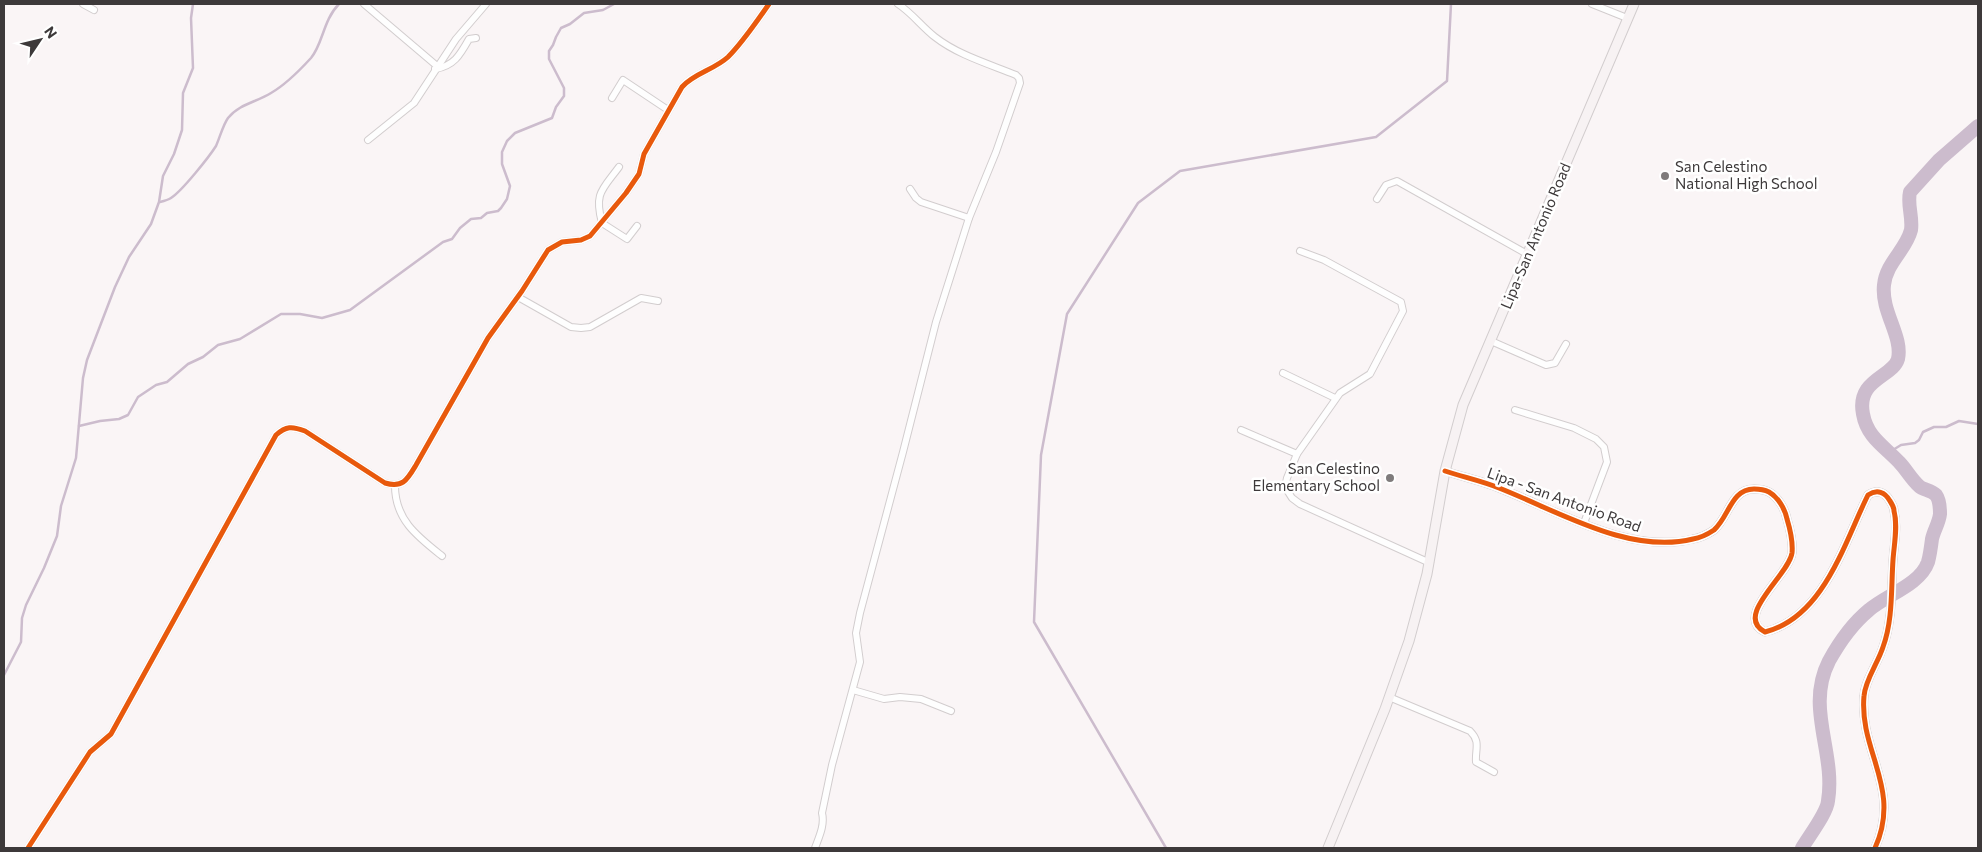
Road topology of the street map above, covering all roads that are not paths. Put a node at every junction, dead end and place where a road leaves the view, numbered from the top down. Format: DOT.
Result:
graph roads {
  1 [pos="83,4"];
  2 [pos="364,4"];
  3 [pos="486,4"];
  4 [pos="769,4"];
  5 [pos="898,4"];
  6 [pos="1592,4"];
  7 [pos="1634,4"];
  8 [pos="94,10"];
  9 [pos="1628,18"];
  10 [pos="476,38"];
  11 [pos="436,68"];
  12 [pos="612,98"];
  13 [pos="668,110"];
  14 [pos="368,140"];
  15 [pos="619,167"];
  16 [pos="910,189"];
  17 [pos="1377,199"];
  18 [pos="969,218"];
  19 [pos="602,223"];
  20 [pos="637,226"];
  21 [pos="1300,251"];
  22 [pos="1527,254"];
  23 [pos="518,297"];
  24 [pos="658,301"];
  25 [pos="1491,341"];
  26 [pos="1566,344"];
  27 [pos="1283,373"];
  28 [pos="1335,398"];
  29 [pos="1515,410"];
  30 [pos="1241,430"];
  31 [pos="1297,454"];
  32 [pos="1445,471"];
  33 [pos="395,486"];
  34 [pos="1584,523"];
  35 [pos="442,556"];
  36 [pos="1430,563"];
  37 [pos="853,690"];
  38 [pos="1390,697"];
  39 [pos="951,711"];
  40 [pos="1494,772"];
  41 [pos="1330,847"];
  42 [pos="28,848"];
  43 [pos="815,848"];
  44 [pos="1875,848"];
  1 -- 8 [label="street"];
  2 -- 11 [label="street"];
  3 -- 11 [label="street"];
  4 -- 13 [label="street"];
  5 -- 18 [label="street"];
  6 -- 9 [label="street"];
  7 -- 9 [label="main road, Lipa-San Antonio Road"];
  9 -- 22 [label="main road, Lipa-San Antonio Road"];
  10 -- 11 [label="street"];
  11 -- 14 [label="street"];
  12 -- 13 [label="street"];
  13 -- 19 [label="street"];
  15 -- 19 [label="street"];
  16 -- 18 [label="street"];
  17 -- 22 [label="street"];
  18 -- 37 [label="street"];
  19 -- 20 [label="street"];
  19 -- 23 [label="street"];
  21 -- 28 [label="street"];
  22 -- 25 [label="main road, Lipa-San Antonio Road"];
  23 -- 24 [label="street"];
  23 -- 33 [label="street"];
  25 -- 26 [label="street"];
  25 -- 32 [label="main road, Lipa-San Antonio Road"];
  27 -- 28 [label="street"];
  28 -- 31 [label="street"];
  29 -- 34 [label="street"];
  30 -- 31 [label="street"];
  31 -- 36 [label="street"];
  32 -- 34 [label="street, Lipa - San Antonio Road"];
  32 -- 36 [label="main road, Lipa-San Antonio Road"];
  33 -- 35 [label="street"];
  33 -- 42 [label="street"];
  34 -- 44 [label="street, Lipa - San Antonio Road"];
  36 -- 38 [label="main road, Lipa-San Antonio Road"];
  37 -- 39 [label="street"];
  37 -- 43 [label="street"];
  38 -- 40 [label="street"];
  38 -- 41 [label="main road, Lipa-San Antonio Road"];
}
